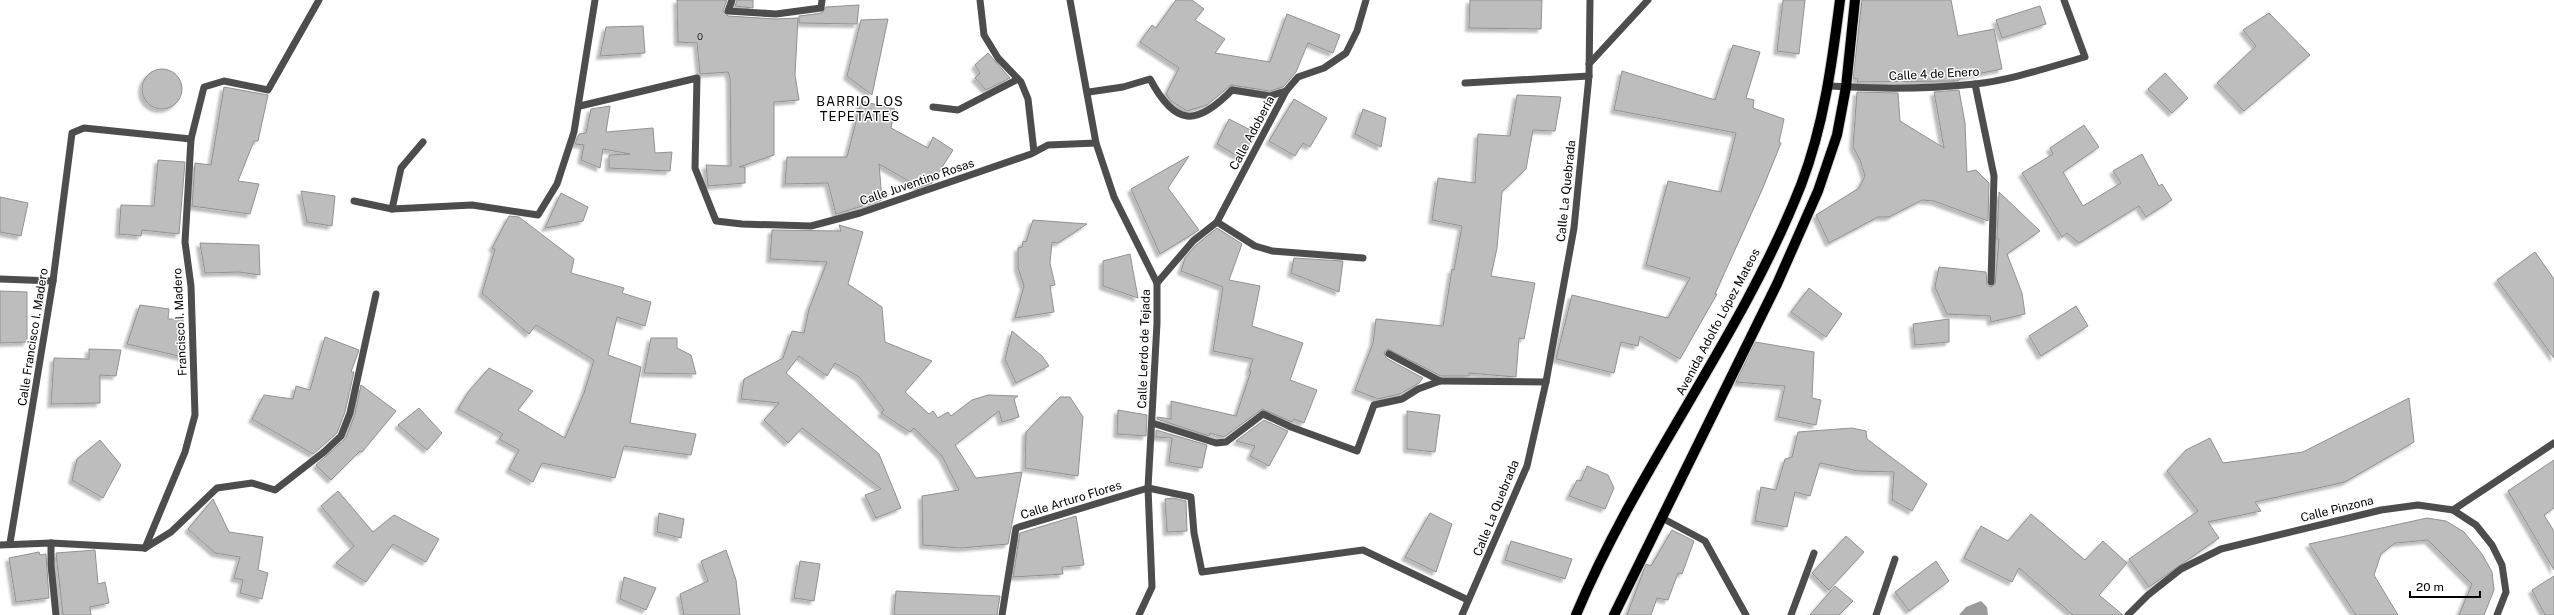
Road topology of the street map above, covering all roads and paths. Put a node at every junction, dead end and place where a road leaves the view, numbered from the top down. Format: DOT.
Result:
graph roads {
  1 [pos="318,0"];
  2 [pos="595,0"];
  3 [pos="732,0"];
  4 [pos="822,0"];
  5 [pos="980,0"];
  6 [pos="1070,0"];
  7 [pos="1366,0"];
  8 [pos="1590,0"];
  9 [pos="1648,0"];
  10 [pos="1840,0"];
  11 [pos="1855,0"];
  12 [pos="2064,0"];
  13 [pos="1589,64"];
  14 [pos="1588,76"];
  15 [pos="1018,79"];
  16 [pos="1465,83"];
  17 [pos="1975,84"];
  18 [pos="1829,86"];
  19 [pos="1846,87"];
  20 [pos="1286,91"];
  21 [pos="1089,92"];
  22 [pos="580,106"];
  23 [pos="933,107"];
  24 [pos="191,139"];
  25 [pos="422,142"];
  26 [pos="1096,143"];
  27 [pos="1034,152"];
  28 [pos="354,201"];
  29 [pos="392,209"];
  30 [pos="1217,222"];
  31 [pos="1363,258"];
  32 [pos="0,279"];
  33 [pos="53,281"];
  34 [pos="1991,282"];
  35 [pos="1157,283"];
  36 [pos="376,294"];
  37 [pos="1389,354"];
  38 [pos="1440,381"];
  39 [pos="1546,382"];
  40 [pos="1152,423"];
  41 [pos="2554,443"];
  42 [pos="1148,488"];
  43 [pos="2453,510"];
  44 [pos="1662,518"];
  45 [pos="10,543"];
  46 [pos="51,543"];
  47 [pos="0,545"];
  48 [pos="145,548"];
  49 [pos="1814,553"];
  50 [pos="1895,559"];
  51 [pos="1468,600"];
  52 [pos="56,615"];
  53 [pos="1002,615"];
  54 [pos="1140,615"];
  55 [pos="1462,615"];
  56 [pos="1576,615"];
  57 [pos="1614,615"];
  58 [pos="1746,615"];
  59 [pos="1791,615"];
  60 [pos="1876,615"];
  61 [pos="2128,615"];
  62 [pos="2496,615"];
  1 -- 24 [label="street, Francisco I. Madero"];
  2 -- 22 [label="street"];
  3 -- 4 [label="street"];
  5 -- 15 [label="street"];
  6 -- 26 [label="street, Calle Lerdo de Tejada"];
  7 -- 20 [label="street, Calle Adobería"];
  8 -- 13 [label="street, Calle La Quebrada"];
  9 -- 13 [label="street"];
  10 -- 18 [label="main road, Avenida Adolfo López Mateos"];
  11 -- 19 [label="main road"];
  12 -- 17 [label="street, Calle 4 de Enero"];
  13 -- 14 [label="street, Calle La Quebrada"];
  14 -- 16 [label="street"];
  14 -- 39 [label="street, Calle La Quebrada"];
  15 -- 23 [label="street"];
  15 -- 27 [label="street"];
  17 -- 19 [label="street, Calle 4 de Enero"];
  17 -- 34 [label="street"];
  18 -- 19 [label="street, Calle 4 de Enero"];
  18 -- 56 [label="main road, Avenida Adolfo López Mateos"];
  19 -- 44 [label="main road"];
  20 -- 21 [label="street"];
  20 -- 30 [label="street, Calle Adobería"];
  22 -- 27 [label="street, Calle Juventino Rosas"];
  22 -- 29 [label="street"];
  24 -- 33 [label="street, Calle Francisco I. Madero"];
  24 -- 48 [label="street, Francisco I. Madero"];
  25 -- 29 [label="street"];
  26 -- 27 [label="street, Calle Juventino Rosas"];
  26 -- 35 [label="street, Calle Lerdo de Tejada"];
  28 -- 29 [label="street"];
  30 -- 31 [label="street"];
  30 -- 35 [label="street, Calle Adobería"];
  32 -- 33 [label="street"];
  33 -- 45 [label="street, Calle Francisco I. Madero"];
  35 -- 40 [label="street, Calle Lerdo de Tejada"];
  36 -- 48 [label="street"];
  37 -- 38 [label="street"];
  38 -- 39 [label="street"];
  38 -- 40 [label="street"];
  39 -- 51 [label="street, Calle La Quebrada"];
  40 -- 42 [label="street, Calle Lerdo de Tejada"];
  41 -- 43 [label="street"];
  42 -- 51 [label="street"];
  42 -- 53 [label="street, Calle Arturo Flores"];
  42 -- 54 [label="street, Calle Lerdo de Tejada"];
  43 -- 61 [label="street, Calle Pinzona"];
  43 -- 62 [label="street"];
  44 -- 57 [label="main road"];
  44 -- 58 [label="street"];
  45 -- 46 [label="street"];
  45 -- 47 [label="street"];
  46 -- 48 [label="street"];
  46 -- 52 [label="street"];
  49 -- 59 [label="street"];
  50 -- 60 [label="street"];
  51 -- 55 [label="street, Calle La Quebrada"];
}
